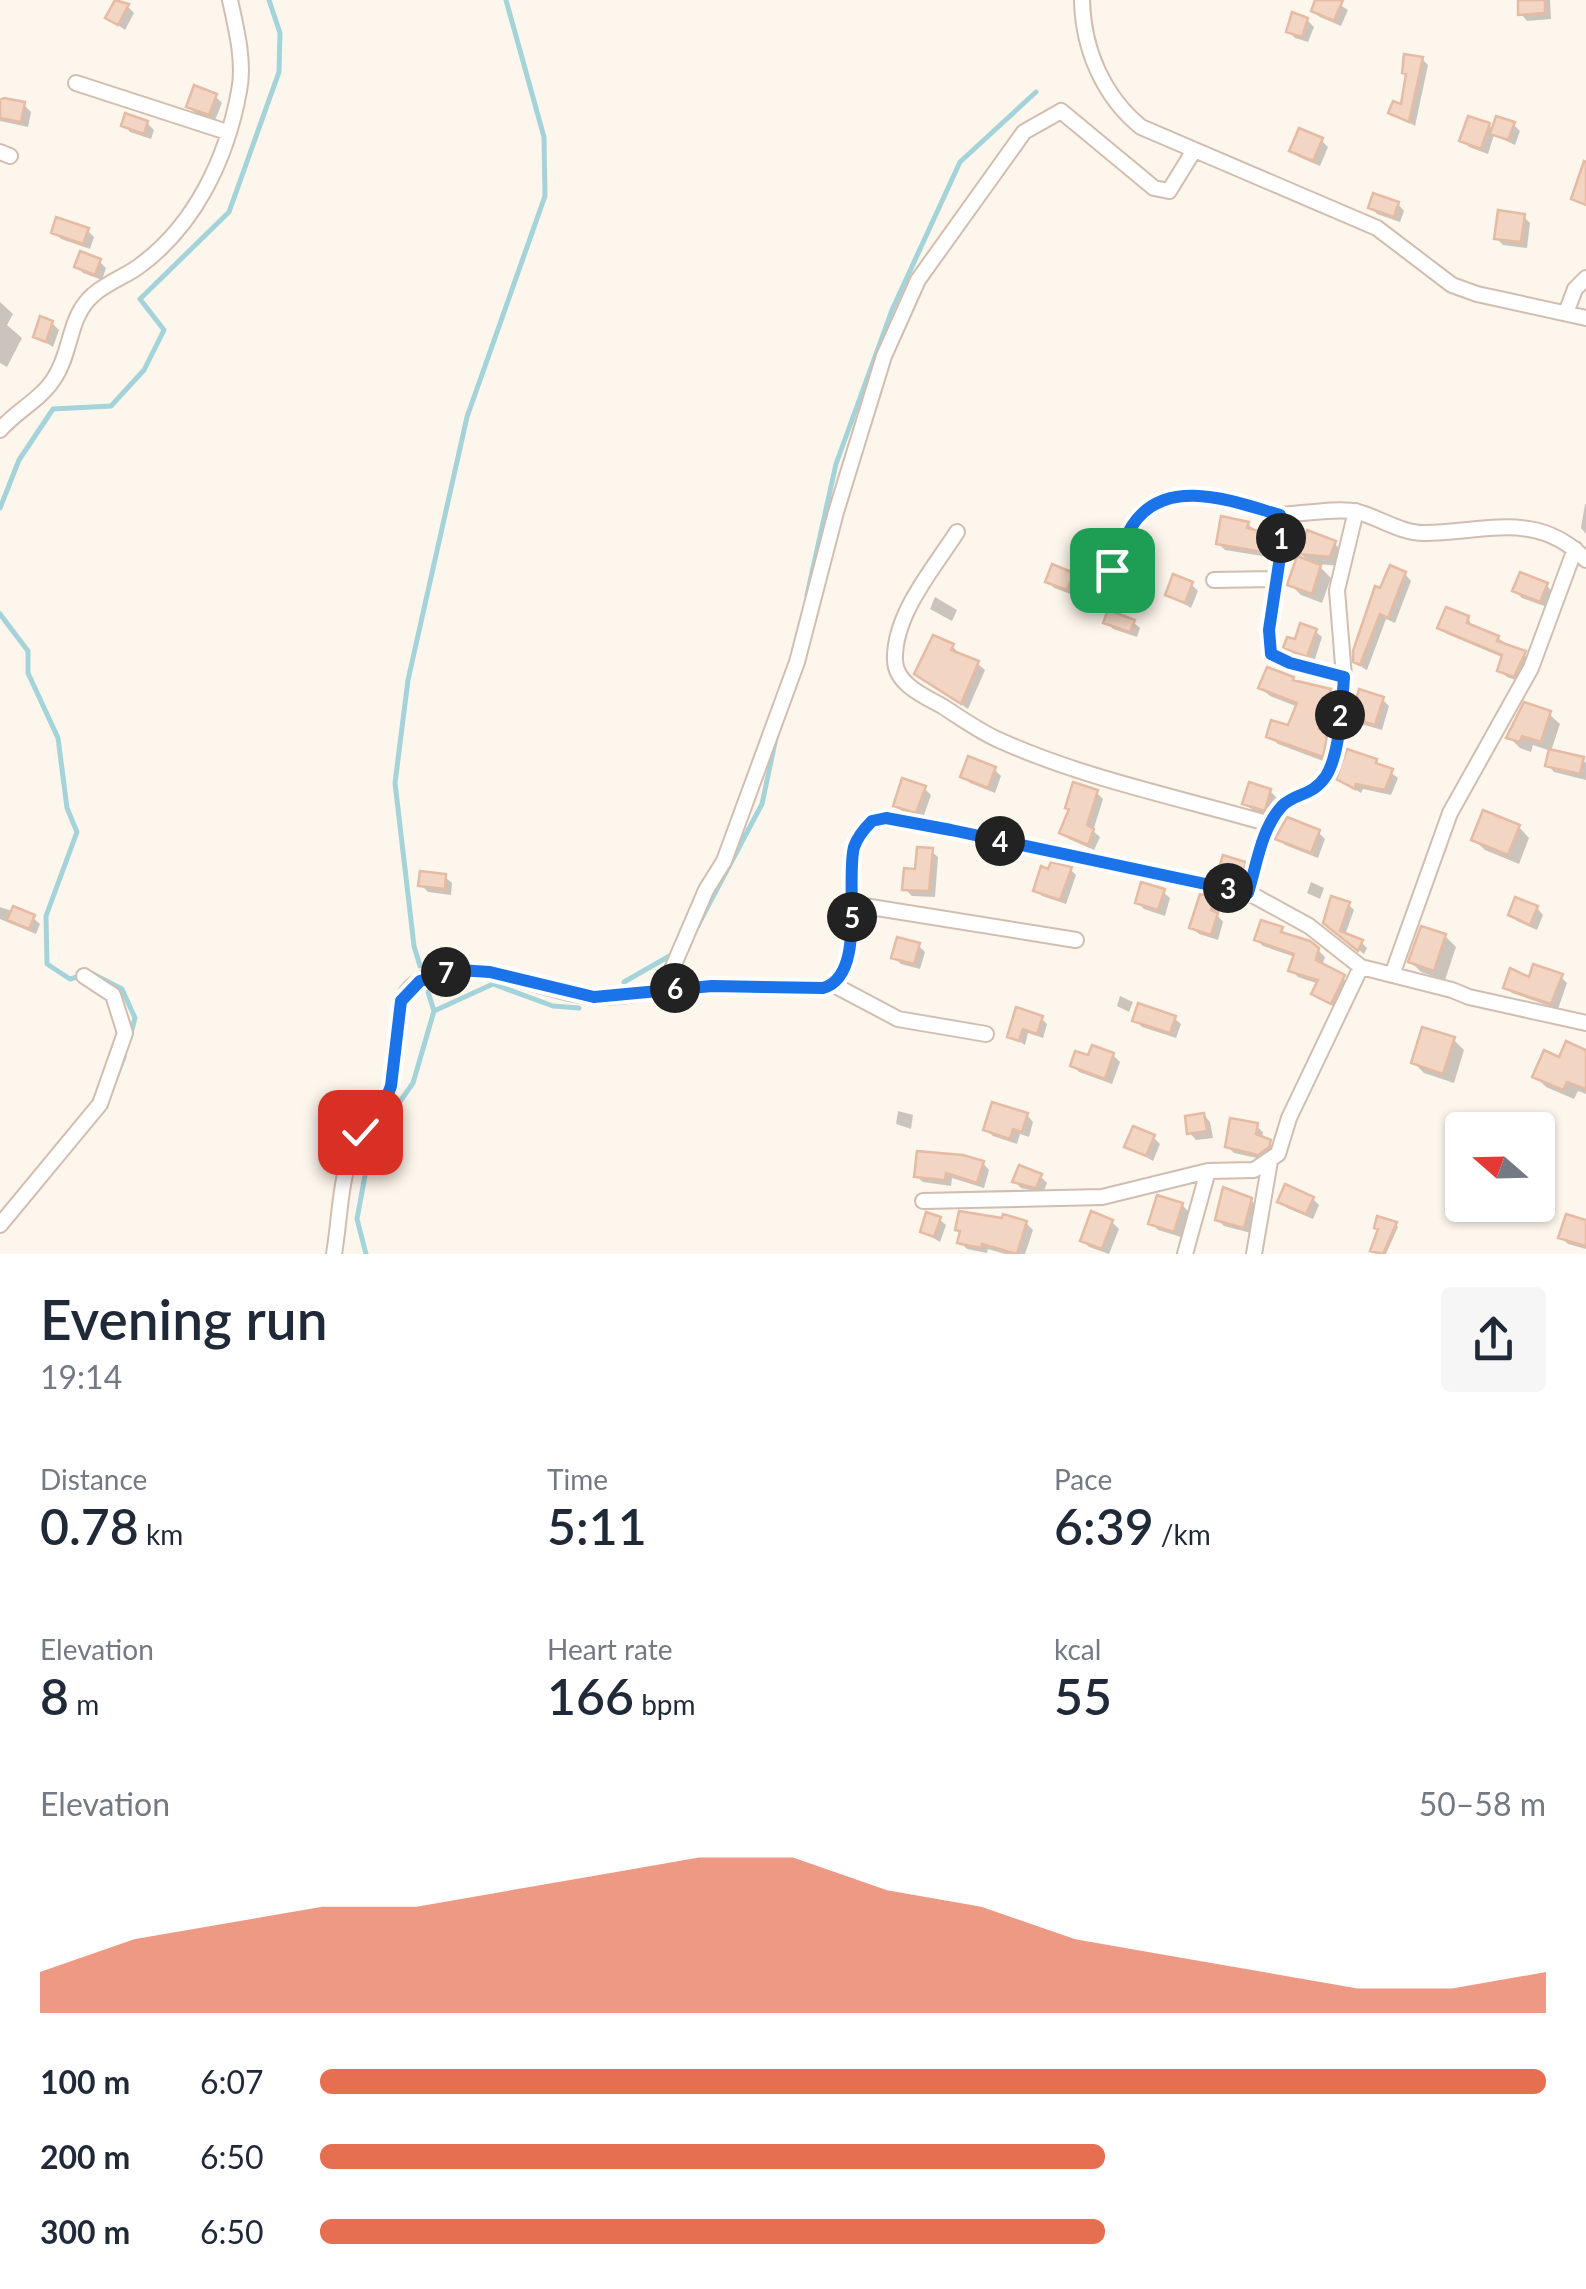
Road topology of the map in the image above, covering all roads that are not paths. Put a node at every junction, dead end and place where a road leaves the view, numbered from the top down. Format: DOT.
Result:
graph roads {
  1 [pos="230,0"];
  2 [pos="1082,0"];
  3 [pos="76,83"];
  4 [pos="227,132"];
  5 [pos="1193,152"];
  6 [pos="1586,278"];
  7 [pos="1566,313"];
  8 [pos="1586,318"];
  9 [pos="0,401"];
  10 [pos="12,416"];
  11 [pos="0,430"];
  12 [pos="1356,511"];
  13 [pos="1280,515"];
  14 [pos="957,532"];
  15 [pos="1581,555"];
  16 [pos="1112,570"];
  17 [pos="1275,578"];
  18 [pos="1214,580"];
  19 [pos="1344,677"];
  20 [pos="1270,824"];
  21 [pos="1248,893"];
  22 [pos="852,904"];
  23 [pos="1076,940"];
  24 [pos="1361,967"];
  25 [pos="84,976"];
  26 [pos="1392,976"];
  27 [pos="834,985"];
  28 [pos="663,990"];
  29 [pos="1586,1023"];
  30 [pos="986,1034"];
  31 [pos="1270,1161"];
  32 [pos="1208,1171"];
  33 [pos="923,1201"];
  34 [pos="0,1226"];
  35 [pos="334,1254"];
  36 [pos="1184,1254"];
  37 [pos="1254,1254"];
  1 -- 4 [label="street"];
  2 -- 5 [label="street"];
  3 -- 4 [label="street"];
  4 -- 10 [label="street"];
  5 -- 7 [label="street"];
  5 -- 28 [label="street"];
  6 -- 7 [label="street"];
  7 -- 8 [label="street"];
  9 -- 10 [label="street"];
  10 -- 11 [label="street"];
  12 -- 13 [label="street"];
  12 -- 15 [label="street"];
  12 -- 19 [label="street"];
  13 -- 16 [label="street"];
  13 -- 17 [label="street"];
  14 -- 20 [label="street"];
  15 -- 26 [label="street"];
  17 -- 18 [label="street"];
  17 -- 19 [label="street"];
  19 -- 20 [label="street"];
  20 -- 21 [label="street"];
  21 -- 22 [label="street"];
  21 -- 24 [label="street"];
  22 -- 23 [label="street"];
  22 -- 27 [label="street"];
  24 -- 26 [label="street"];
  24 -- 31 [label="street"];
  25 -- 34 [label="street"];
  26 -- 29 [label="street"];
  27 -- 28 [label="street"];
  27 -- 30 [label="street"];
  28 -- 35 [label="street"];
  31 -- 32 [label="street"];
  31 -- 37 [label="street"];
  32 -- 33 [label="street"];
  32 -- 36 [label="street"];
}
